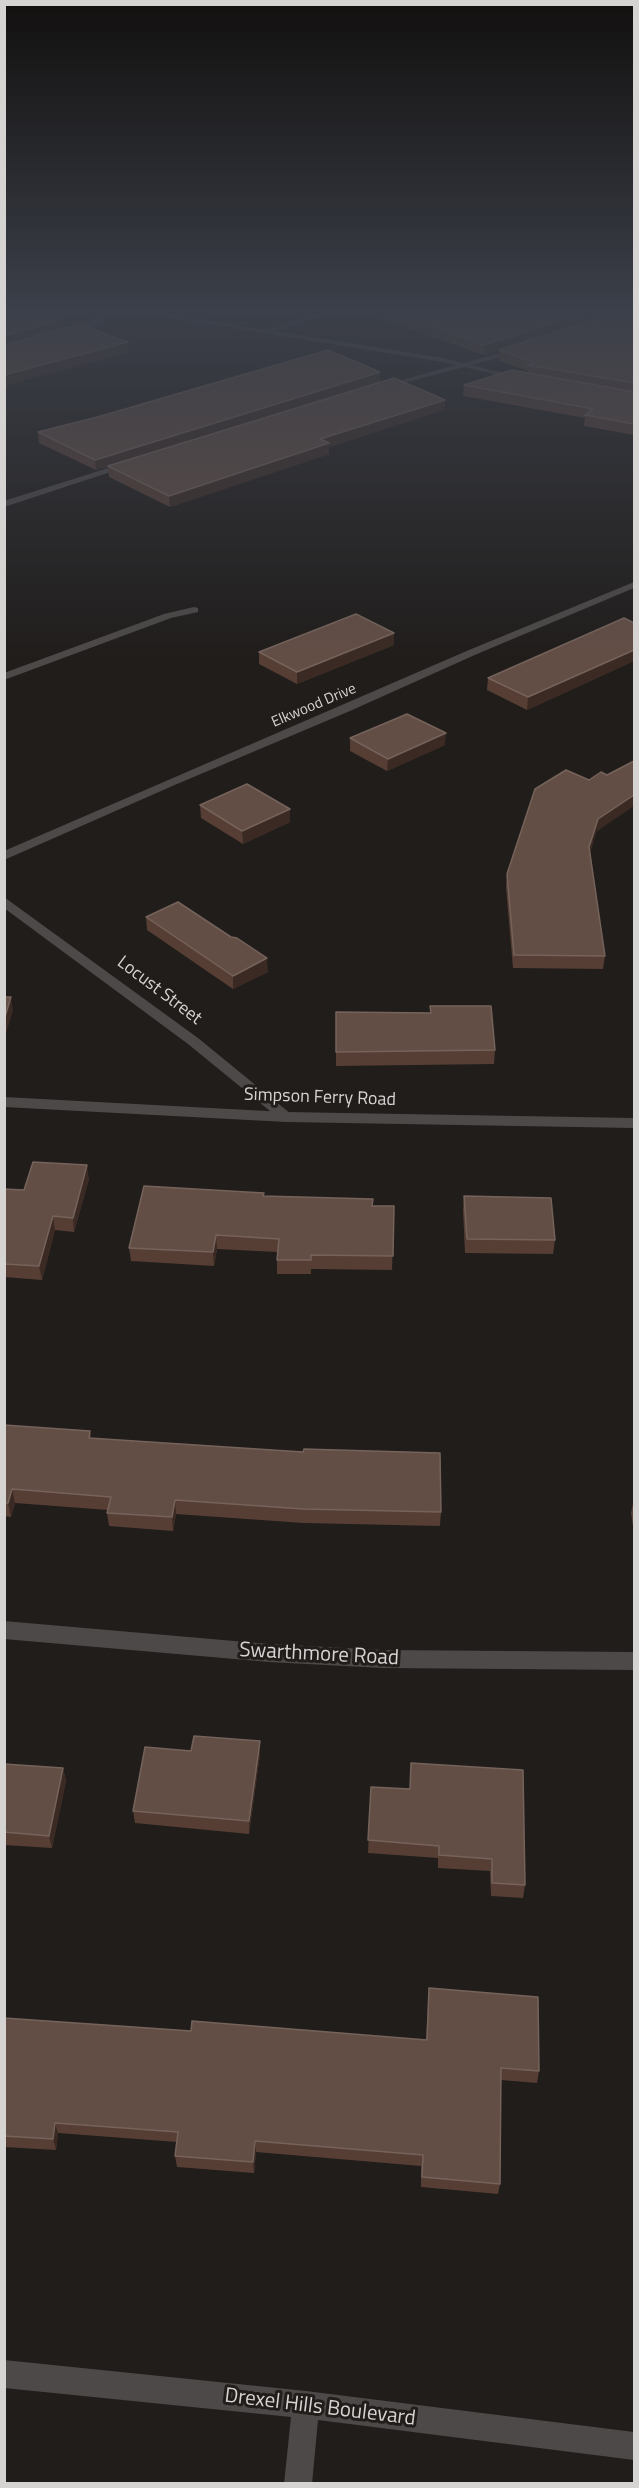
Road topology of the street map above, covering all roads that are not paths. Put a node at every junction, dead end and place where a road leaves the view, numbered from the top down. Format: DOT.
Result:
graph roads {
  1 [pos="144,460"];
  2 [pos="4,504"];
  3 [pos="634,585"];
  4 [pos="194,610"];
  5 [pos="4,677"];
  6 [pos="4,856"];
  7 [pos="4,901"];
  8 [pos="4,1102"];
  9 [pos="286,1117"];
  10 [pos="634,1123"];
  11 [pos="4,1630"];
  12 [pos="634,1661"];
  13 [pos="4,2374"];
  14 [pos="306,2405"];
  15 [pos="634,2446"];
  16 [pos="298,2484"];
  1 -- 2 [label="street"];
  3 -- 6 [label="street, Elkwood Drive"];
  4 -- 5 [label="street"];
  7 -- 9 [label="street, Locust Street"];
  8 -- 9 [label="street, Simpson Ferry Road"];
  9 -- 10 [label="street, Simpson Ferry Road"];
  11 -- 12 [label="street, Swarthmore Road"];
  13 -- 14 [label="street, Drexel Hills Boulevard"];
  14 -- 15 [label="street, Drexel Hills Boulevard"];
  14 -- 16 [label="street"];
}
